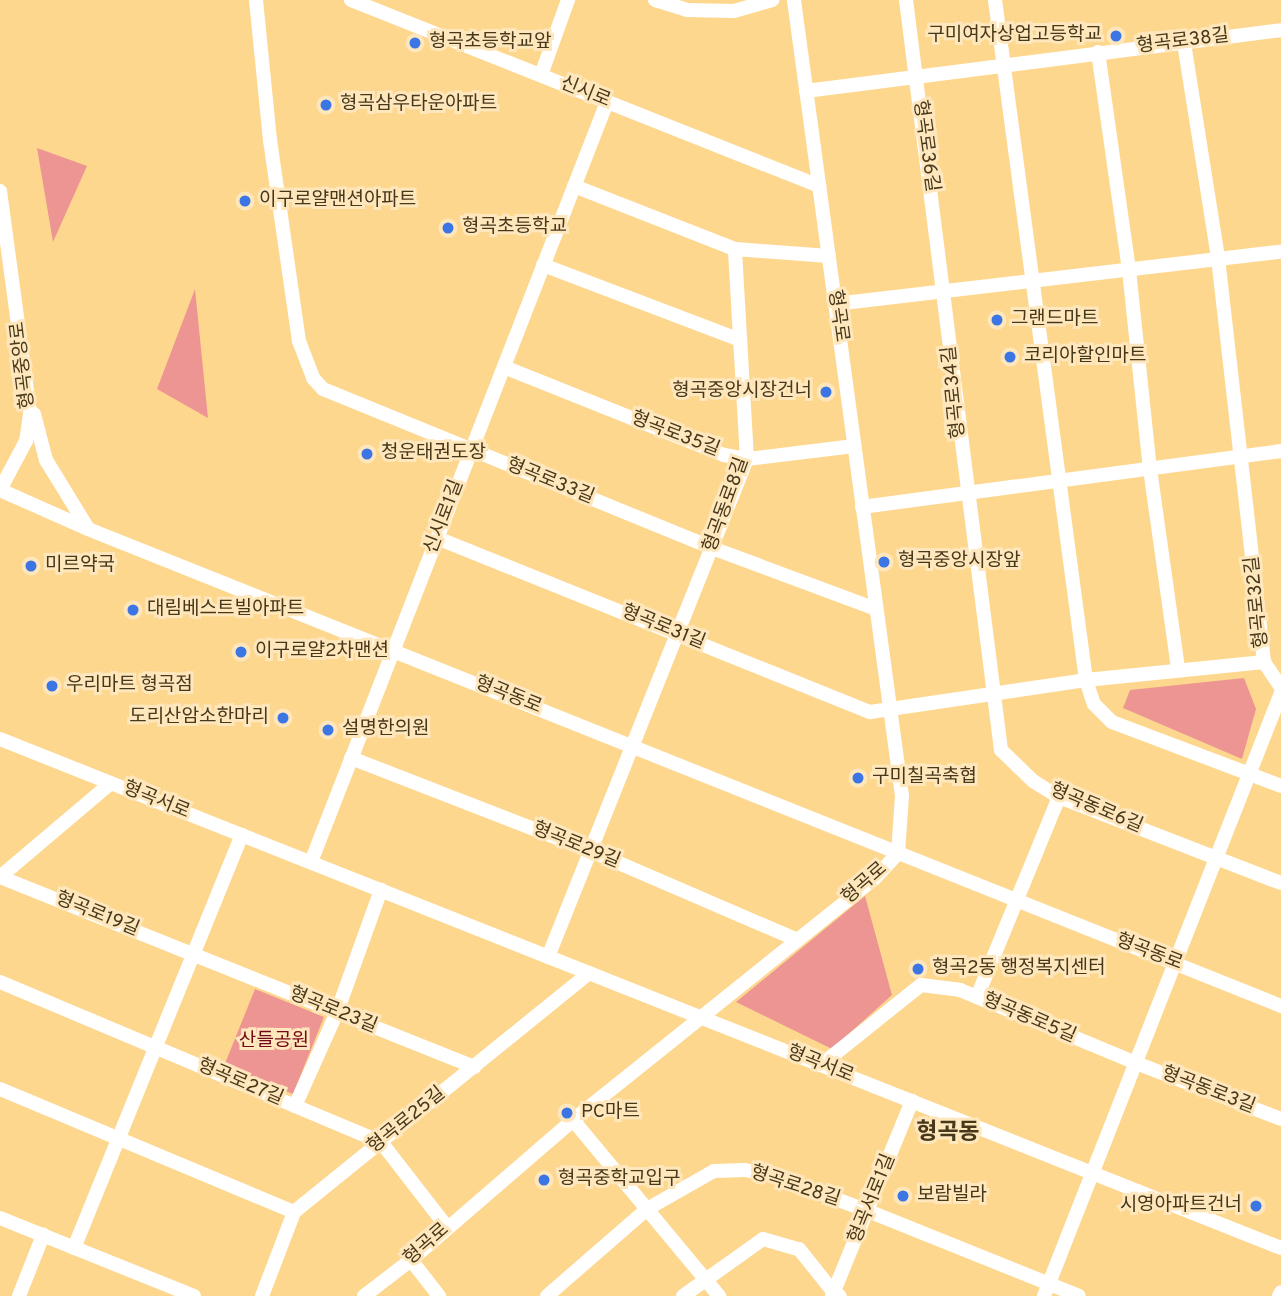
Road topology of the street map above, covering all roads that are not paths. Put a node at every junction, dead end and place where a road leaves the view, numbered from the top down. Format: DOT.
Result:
graph roads {
  1 [pos="256,0"];
  2 [pos="568,0"];
  3 [pos="655,0"];
  4 [pos="772,0"];
  5 [pos="794,0"];
  6 [pos="906,0"];
  7 [pos="995,0"];
  8 [pos="356,1"];
  9 [pos="687,5"];
  10 [pos="1281,30"];
  11 [pos="1184,43"];
  12 [pos="1098,52"];
  13 [pos="1003,66"];
  14 [pos="541,75"];
  15 [pos="916,78"];
  16 [pos="806,91"];
  17 [pos="607,102"];
  18 [pos="574,186"];
  19 [pos="819,186"];
  20 [pos="0,191"];
  21 [pos="734,249"];
  22 [pos="1281,252"];
  23 [pos="829,256"];
  24 [pos="1218,258"];
  25 [pos="543,265"];
  26 [pos="1129,270"];
  27 [pos="1031,283"];
  28 [pos="944,291"];
  29 [pos="835,304"];
  30 [pos="740,340"];
  31 [pos="504,367"];
  32 [pos="30,400"];
  33 [pos="854,446"];
  34 [pos="471,450"];
  35 [pos="1281,451"];
  36 [pos="1243,456"];
  37 [pos="747,459"];
  38 [pos="1150,469"];
  39 [pos="1060,481"];
  40 [pos="0,490"];
  41 [pos="967,493"];
  42 [pos="862,507"];
  43 [pos="88,529"];
  44 [pos="437,538"];
  45 [pos="712,548"];
  46 [pos="876,609"];
  47 [pos="677,634"];
  48 [pos="393,651"];
  49 [pos="1264,662"];
  50 [pos="1178,669"];
  51 [pos="1086,680"];
  52 [pos="1281,687"];
  53 [pos="993,692"];
  54 [pos="1281,693"];
  55 [pos="890,711"];
  56 [pos="0,739"];
  57 [pos="632,746"];
  58 [pos="351,758"];
  59 [pos="1249,774"];
  60 [pos="111,783"];
  61 [pos="1281,786"];
  62 [pos="1059,797"];
  63 [pos="242,835"];
  64 [pos="591,851"];
  65 [pos="898,853"];
  66 [pos="1216,858"];
  67 [pos="311,862"];
  68 [pos="0,877"];
  69 [pos="1281,883"];
  70 [pos="381,890"];
  71 [pos="1016,901"];
  72 [pos="798,940"];
  73 [pos="193,954"];
  74 [pos="548,957"];
  75 [pos="1175,963"];
  76 [pos="589,973"];
  77 [pos="0,982"];
  78 [pos="977,997"];
  79 [pos="1281,1006"];
  80 [pos="337,1012"];
  81 [pos="703,1018"];
  82 [pos="153,1046"];
  83 [pos="1136,1063"];
  84 [pos="821,1065"];
  85 [pos="474,1067"];
  86 [pos="0,1089"];
  87 [pos="912,1101"];
  88 [pos="295,1106"];
  89 [pos="1281,1119"];
  90 [pos="573,1120"];
  91 [pos="116,1138"];
  92 [pos="381,1142"];
  93 [pos="1093,1173"];
  94 [pos="647,1209"];
  95 [pos="868,1211"];
  96 [pos="294,1212"];
  97 [pos="0,1218"];
  98 [pos="447,1227"];
  99 [pos="43,1235"];
  100 [pos="74,1248"];
  101 [pos="1281,1248"];
  102 [pos="411,1260"];
  103 [pos="704,1279"];
  104 [pos="1047,1290"];
  105 [pos="836,1295"];
  106 [pos="19,1296"];
  107 [pos="194,1296"];
  108 [pos="262,1296"];
  109 [pos="364,1296"];
  110 [pos="439,1296"];
  111 [pos="547,1296"];
  112 [pos="683,1296"];
  113 [pos="719,1296"];
  114 [pos="1079,1296"];
  1 -- 34 [label="street, 형곡로33길"];
  2 -- 14 [label="street"];
  3 -- 9 [label="street"];
  4 -- 9 [label="street"];
  5 -- 16 [label="street, 형곡로"];
  6 -- 15 [label="street, 형곡로36길"];
  7 -- 13 [label="street"];
  8 -- 14 [label="street, 신시로"];
  10 -- 11 [label="street, 형곡로38길"];
  11 -- 12 [label="street, 형곡로38길"];
  11 -- 24 [label="street"];
  12 -- 13 [label="street, 형곡로38길"];
  12 -- 26 [label="street"];
  13 -- 15 [label="street, 형곡로38길"];
  13 -- 27 [label="street"];
  14 -- 17 [label="street, 신시로"];
  15 -- 16 [label="street, 형곡로38길"];
  15 -- 28 [label="street, 형곡로36길"];
  16 -- 19 [label="street, 형곡로"];
  17 -- 18 [label="street, 신시로1길"];
  17 -- 19 [label="street, 신시로"];
  18 -- 21 [label="street"];
  18 -- 25 [label="street, 신시로1길"];
  19 -- 23 [label="street, 형곡로"];
  20 -- 32 [label="street, 형곡중앙로"];
  21 -- 23 [label="street"];
  21 -- 30 [label="street, 형곡동로8길"];
  22 -- 24 [label="street"];
  23 -- 29 [label="street, 형곡로"];
  24 -- 26 [label="street"];
  24 -- 36 [label="street"];
  25 -- 30 [label="street"];
  25 -- 31 [label="street, 신시로1길"];
  26 -- 27 [label="street"];
  26 -- 38 [label="street"];
  27 -- 28 [label="street"];
  27 -- 39 [label="street"];
  28 -- 29 [label="street"];
  28 -- 41 [label="street, 형곡로34길"];
  29 -- 33 [label="street, 형곡로"];
  30 -- 37 [label="street, 형곡동로8길"];
  31 -- 34 [label="street, 신시로1길"];
  31 -- 37 [label="street, 형곡로35길"];
  32 -- 40 [label="street, 형곡중앙로"];
  32 -- 43 [label="street"];
  33 -- 37 [label="street, 형곡로35길"];
  33 -- 42 [label="street, 형곡로"];
  34 -- 44 [label="street, 신시로1길"];
  34 -- 45 [label="street, 형곡로33길"];
  35 -- 36 [label="street"];
  36 -- 38 [label="street"];
  36 -- 49 [label="street, 형곡로32길"];
  37 -- 45 [label="street, 형곡동로8길"];
  38 -- 39 [label="street"];
  38 -- 50 [label="street"];
  39 -- 41 [label="street"];
  39 -- 51 [label="street"];
  40 -- 43 [label="street, 형곡동로"];
  41 -- 42 [label="street"];
  41 -- 53 [label="street"];
  42 -- 46 [label="street, 형곡로"];
  43 -- 48 [label="street, 형곡동로"];
  44 -- 47 [label="street, 형곡로31길"];
  44 -- 48 [label="street, 신시로1길"];
  45 -- 46 [label="street, 형곡로33길"];
  45 -- 47 [label="street, 형곡동로8길"];
  46 -- 55 [label="street, 형곡로"];
  47 -- 55 [label="street, 형곡로31길"];
  47 -- 57 [label="street, 형곡동로8길"];
  48 -- 57 [label="street, 형곡동로"];
  48 -- 58 [label="street"];
  49 -- 50 [label="street, 형곡로32길"];
  49 -- 52 [label="street"];
  50 -- 51 [label="street, 형곡로32길"];
  51 -- 53 [label="street, 형곡로32길"];
  51 -- 59 [label="street"];
  53 -- 55 [label="street, 형곡로32길"];
  53 -- 62 [label="street, 형곡동로6길"];
  54 -- 59 [label="street"];
  55 -- 65 [label="street, 형곡로"];
  56 -- 60 [label="street, 형곡서로"];
  57 -- 64 [label="street"];
  57 -- 65 [label="street, 형곡동로"];
  58 -- 64 [label="street, 형곡로29길"];
  58 -- 67 [label="street"];
  59 -- 61 [label="street"];
  59 -- 66 [label="street"];
  60 -- 63 [label="street, 형곡서로"];
  60 -- 68 [label="street, 형곡로19길"];
  62 -- 66 [label="street, 형곡동로6길"];
  62 -- 71 [label="street"];
  63 -- 67 [label="street, 형곡서로"];
  63 -- 73 [label="street"];
  64 -- 72 [label="street, 형곡로29길"];
  64 -- 74 [label="street"];
  65 -- 71 [label="street, 형곡동로"];
  65 -- 72 [label="street, 형곡로"];
  66 -- 69 [label="street, 형곡동로6길"];
  66 -- 75 [label="street"];
  67 -- 70 [label="street, 형곡서로"];
  68 -- 73 [label="street, 형곡로19길"];
  70 -- 74 [label="street, 형곡서로"];
  70 -- 80 [label="street"];
  71 -- 75 [label="street, 형곡동로"];
  71 -- 78 [label="street"];
  72 -- 81 [label="street, 형곡로"];
  73 -- 80 [label="street, 형곡로23길"];
  73 -- 82 [label="street"];
  74 -- 76 [label="street, 형곡서로"];
  75 -- 79 [label="street, 형곡동로"];
  75 -- 83 [label="street"];
  76 -- 81 [label="street, 형곡서로"];
  76 -- 85 [label="street, 형곡로25길"];
  77 -- 82 [label="street, 형곡로27길"];
  78 -- 83 [label="street, 형곡동로5길"];
  78 -- 84 [label="street, 형곡동로5길"];
  80 -- 85 [label="street, 형곡로23길"];
  80 -- 88 [label="street"];
  81 -- 84 [label="street, 형곡서로"];
  81 -- 90 [label="street, 형곡로"];
  82 -- 88 [label="street, 형곡로27길"];
  82 -- 91 [label="street"];
  83 -- 89 [label="street, 형곡동로3길"];
  83 -- 93 [label="street"];
  84 -- 87 [label="street, 형곡서로"];
  85 -- 92 [label="street, 형곡로25길"];
  86 -- 91 [label="street"];
  87 -- 93 [label="street, 형곡서로"];
  87 -- 95 [label="street, 형곡서로1길"];
  88 -- 92 [label="street, 형곡로27길"];
  90 -- 94 [label="street"];
  90 -- 98 [label="street, 형곡로"];
  91 -- 96 [label="street"];
  91 -- 100 [label="street"];
  92 -- 96 [label="street, 형곡로25길"];
  92 -- 98 [label="street, 형곡로27길"];
  93 -- 101 [label="street, 형곡서로"];
  93 -- 104 [label="street"];
  94 -- 95 [label="street, 형곡로28길"];
  94 -- 103 [label="street"];
  94 -- 111 [label="street, 형곡로28길"];
  95 -- 104 [label="street"];
  95 -- 105 [label="street, 형곡서로1길"];
  96 -- 108 [label="street"];
  97 -- 99 [label="street"];
  98 -- 102 [label="street, 형곡로"];
  99 -- 100 [label="street"];
  99 -- 106 [label="street"];
  100 -- 107 [label="street"];
  102 -- 109 [label="street, 형곡로"];
  102 -- 110 [label="street"];
  103 -- 105 [label="street"];
  103 -- 112 [label="street"];
  103 -- 113 [label="street"];
  104 -- 114 [label="street"];
}
